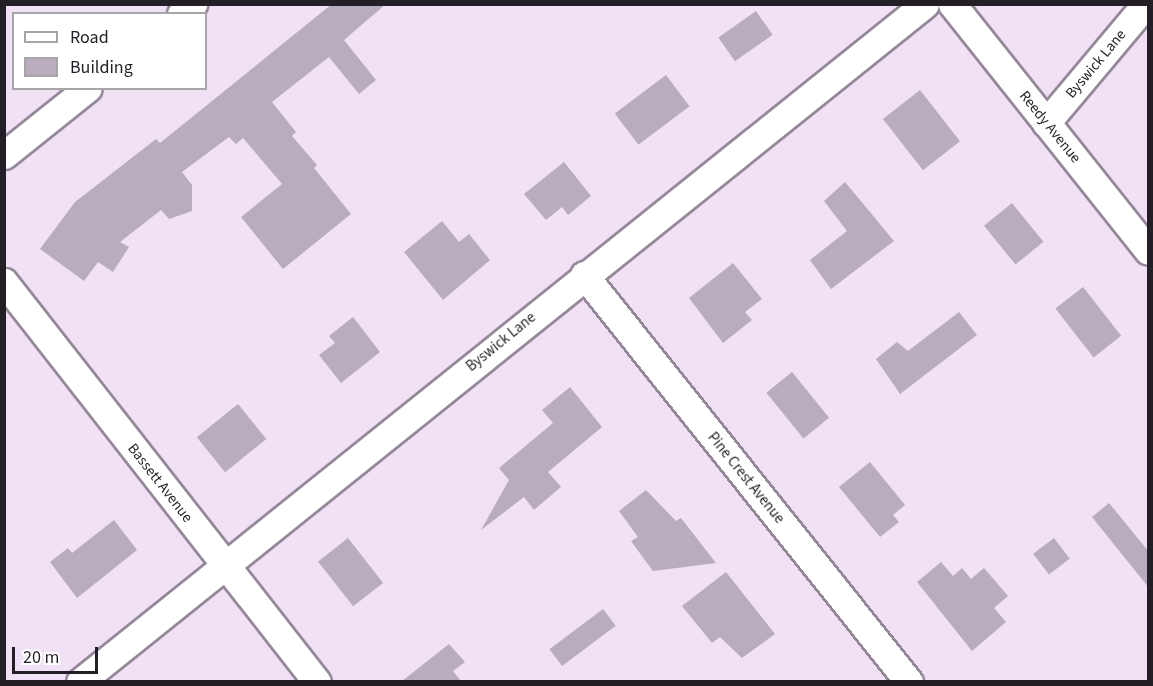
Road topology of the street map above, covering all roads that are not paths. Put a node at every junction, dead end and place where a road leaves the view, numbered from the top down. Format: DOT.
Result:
graph roads {
  1 [pos="925,4"];
  2 [pos="952,4"];
  3 [pos="1146,4"];
  4 [pos="85,90"];
  5 [pos="1046,123"];
  6 [pos="4,155"];
  7 [pos="1149,250"];
  8 [pos="584,275"];
  9 [pos="4,282"];
  10 [pos="225,567"];
  11 [pos="80,681"];
  12 [pos="317,681"];
  13 [pos="909,681"];
  1 -- 8 [label="street, Byswick Lane"];
  2 -- 5 [label="street, Reedy Avenue"];
  3 -- 5 [label="street, Byswick Lane"];
  4 -- 6 [label="street"];
  5 -- 7 [label="street, Reedy Avenue"];
  8 -- 10 [label="street, Byswick Lane"];
  8 -- 13 [label="street, Pine Crest Avenue"];
  9 -- 10 [label="street, Bassett Avenue"];
  10 -- 11 [label="street, Byswick Lane"];
  10 -- 12 [label="street, Bassett Avenue"];
}
